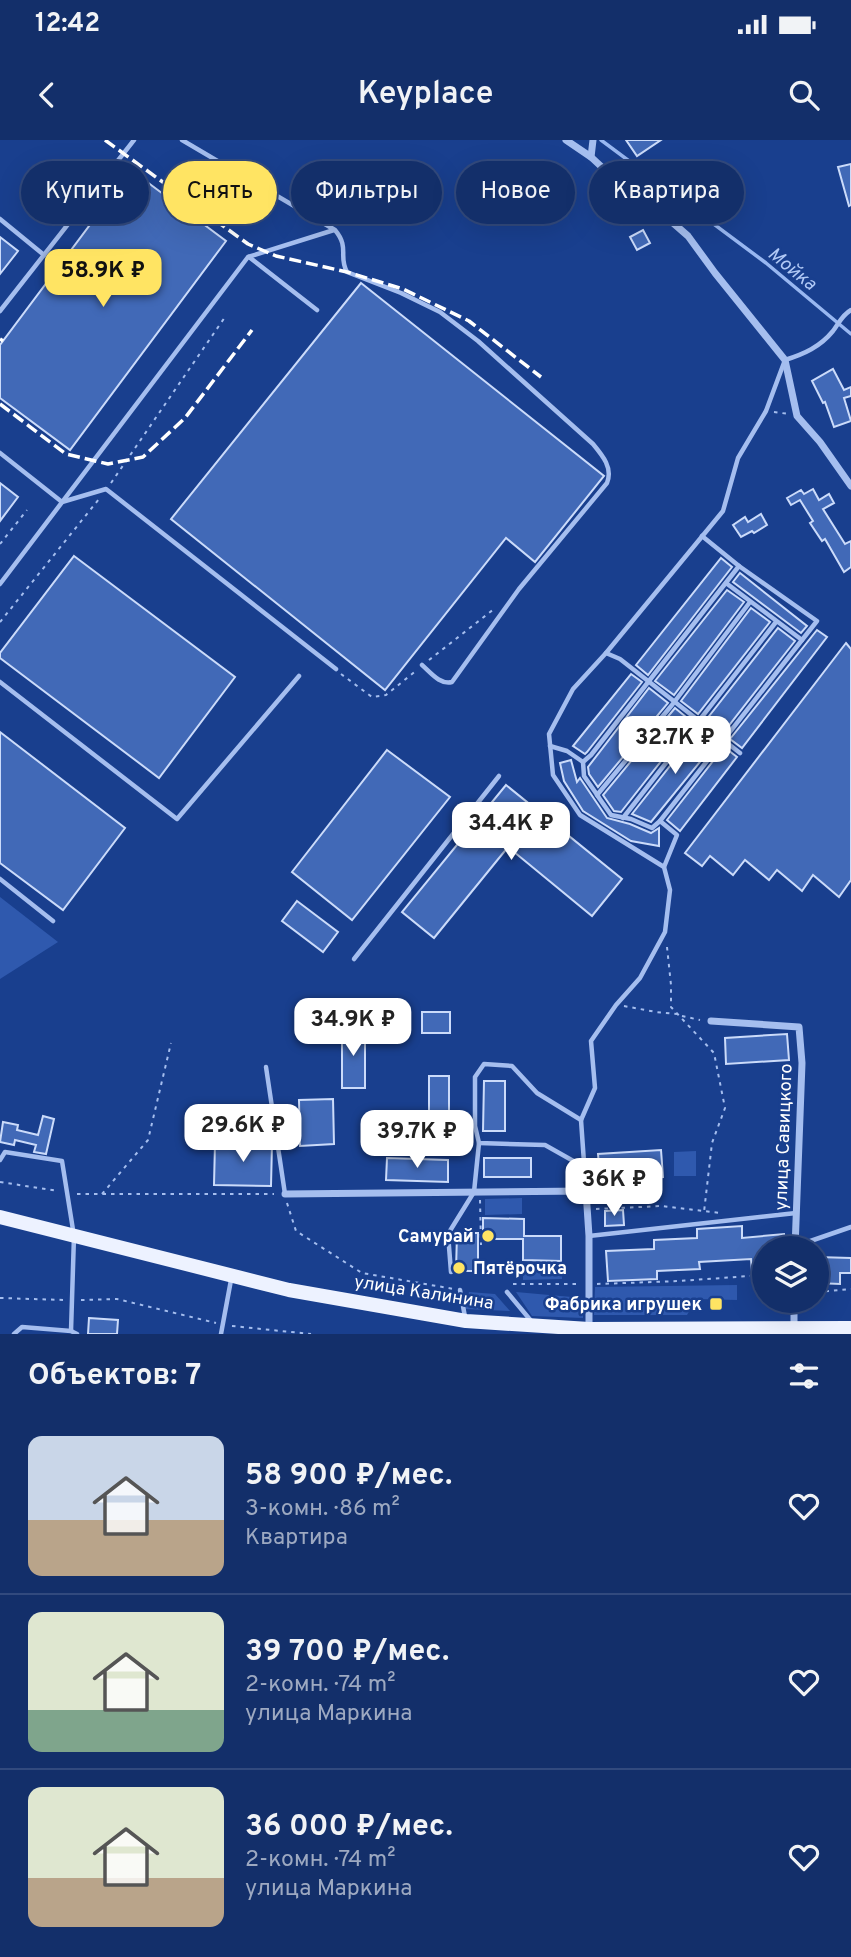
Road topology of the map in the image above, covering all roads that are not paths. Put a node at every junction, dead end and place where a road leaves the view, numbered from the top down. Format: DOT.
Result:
graph roads {
  1 [pos="134,140"];
  2 [pos="182,140"];
  3 [pos="566,140"];
  4 [pos="593,140"];
  5 [pos="591,157"];
  6 [pos="0,219"];
  7 [pos="335,230"];
  8 [pos="44,255"];
  9 [pos="248,257"];
  10 [pos="317,310"];
  11 [pos="851,310"];
  12 [pos="0,311"];
  13 [pos="785,360"];
  14 [pos="0,453"];
  15 [pos="851,486"];
  16 [pos="62,502"];
  17 [pos="702,536"];
  18 [pos="739,566"];
  19 [pos="726,583"];
  20 [pos="0,584"];
  21 [pos="750,602"];
  22 [pos="776,622"];
  23 [pos="802,640"];
  24 [pos="606,653"];
  25 [pos="422,666"];
  26 [pos="335,669"];
  27 [pos="299,676"];
  28 [pos="0,682"];
  29 [pos="649,682"];
  30 [pos="675,702"];
  31 [pos="698,721"];
  32 [pos="724,740"];
  33 [pos="550,746"];
  34 [pos="740,753"];
  35 [pos="583,762"];
  36 [pos="499,776"];
  37 [pos="600,799"];
  38 [pos="623,818"];
  39 [pos="660,821"];
  40 [pos="664,867"];
  41 [pos="0,879"];
  42 [pos="53,921"];
  43 [pos="354,960"];
  44 [pos="711,1021"];
  45 [pos="266,1067"];
  46 [pos="581,1120"];
  47 [pos="479,1143"];
  48 [pos="0,1160"];
  49 [pos="584,1167"];
  50 [pos="586,1191"];
  51 [pos="477,1192"];
  52 [pos="285,1194"];
  53 [pos="796,1213"];
  54 [pos="0,1217"];
  55 [pos="851,1227"];
  56 [pos="74,1236"];
  57 [pos="589,1236"];
  58 [pos="795,1236"];
  59 [pos="826,1236"];
  60 [pos="452,1272"];
  61 [pos="231,1275"];
  62 [pos="460,1290"];
  63 [pos="507,1292"];
  64 [pos="794,1313"];
  65 [pos="534,1325"];
  66 [pos="465,1328"];
  67 [pos="793,1328"];
  68 [pos="851,1328"];
  69 [pos="585,1330"];
  70 [pos="744,1331"];
  71 [pos="659,1332"];
  72 [pos="74,1333"];
  73 [pos="14,1334"];
  74 [pos="221,1334"];
  1 -- 8 [label="lane"];
  2 -- 7 [label="lane"];
  3 -- 5 [label="street"];
  4 -- 5 [label="street"];
  5 -- 13 [label="street"];
  6 -- 8 [label="lane"];
  7 -- 9 [label="lane"];
  7 -- 25 [label="lane"];
  8 -- 12 [label="lane"];
  9 -- 10 [label="lane"];
  9 -- 16 [label="lane"];
  11 -- 13 [label="lane"];
  13 -- 15 [label="street"];
  13 -- 17 [label="lane"];
  14 -- 16 [label="lane"];
  16 -- 20 [label="lane"];
  16 -- 26 [label="lane"];
  17 -- 18 [label="lane"];
  17 -- 24 [label="lane"];
  18 -- 19 [label="lane"];
  18 -- 23 [label="lane"];
  19 -- 21 [label="lane"];
  19 -- 29 [label="lane"];
  21 -- 22 [label="lane"];
  21 -- 30 [label="lane"];
  22 -- 23 [label="lane"];
  22 -- 31 [label="lane"];
  23 -- 32 [label="lane"];
  24 -- 29 [label="lane"];
  24 -- 33 [label="lane"];
  27 -- 28 [label="lane"];
  29 -- 30 [label="lane"];
  29 -- 35 [label="lane"];
  30 -- 31 [label="lane"];
  30 -- 37 [label="lane"];
  31 -- 32 [label="lane"];
  31 -- 38 [label="lane"];
  32 -- 34 [label="lane"];
  32 -- 39 [label="lane"];
  33 -- 35 [label="lane"];
  33 -- 40 [label="lane"];
  35 -- 37 [label="lane"];
  36 -- 43 [label="lane"];
  37 -- 38 [label="lane"];
  38 -- 39 [label="lane"];
  39 -- 40 [label="lane"];
  40 -- 46 [label="lane"];
  41 -- 42 [label="lane"];
  44 -- 53 [label="street, улица Савицкого"];
  45 -- 52 [label="lane"];
  46 -- 47 [label="lane"];
  46 -- 49 [label="lane"];
  47 -- 49 [label="lane"];
  47 -- 51 [label="lane"];
  48 -- 56 [label="lane"];
  49 -- 50 [label="lane"];
  50 -- 51 [label="street"];
  50 -- 57 [label="street"];
  51 -- 52 [label="street"];
  51 -- 60 [label="lane"];
  53 -- 57 [label="lane"];
  53 -- 58 [label="street, улица Савицкого"];
  54 -- 56 [label="main road, улица Калинина"];
  55 -- 59 [label="lane"];
  56 -- 61 [label="main road, улица Калинина"];
  56 -- 72 [label="lane"];
  57 -- 69 [label="street"];
  61 -- 66 [label="main road, улица Калинина"];
  61 -- 74 [label="lane"];
  62 -- 66 [label="lane"];
  63 -- 65 [label="lane"];
  64 -- 67 [label="street"];
  65 -- 66 [label="main road, улица Калинина"];
  65 -- 69 [label="main road, улица Калинина"];
  67 -- 68 [label="main road, улица Калинина"];
  67 -- 70 [label="main road, улица Калинина"];
  69 -- 71 [label="main road, улица Калинина"];
  70 -- 71 [label="main road, улица Калинина"];
  72 -- 73 [label="lane"];
}
